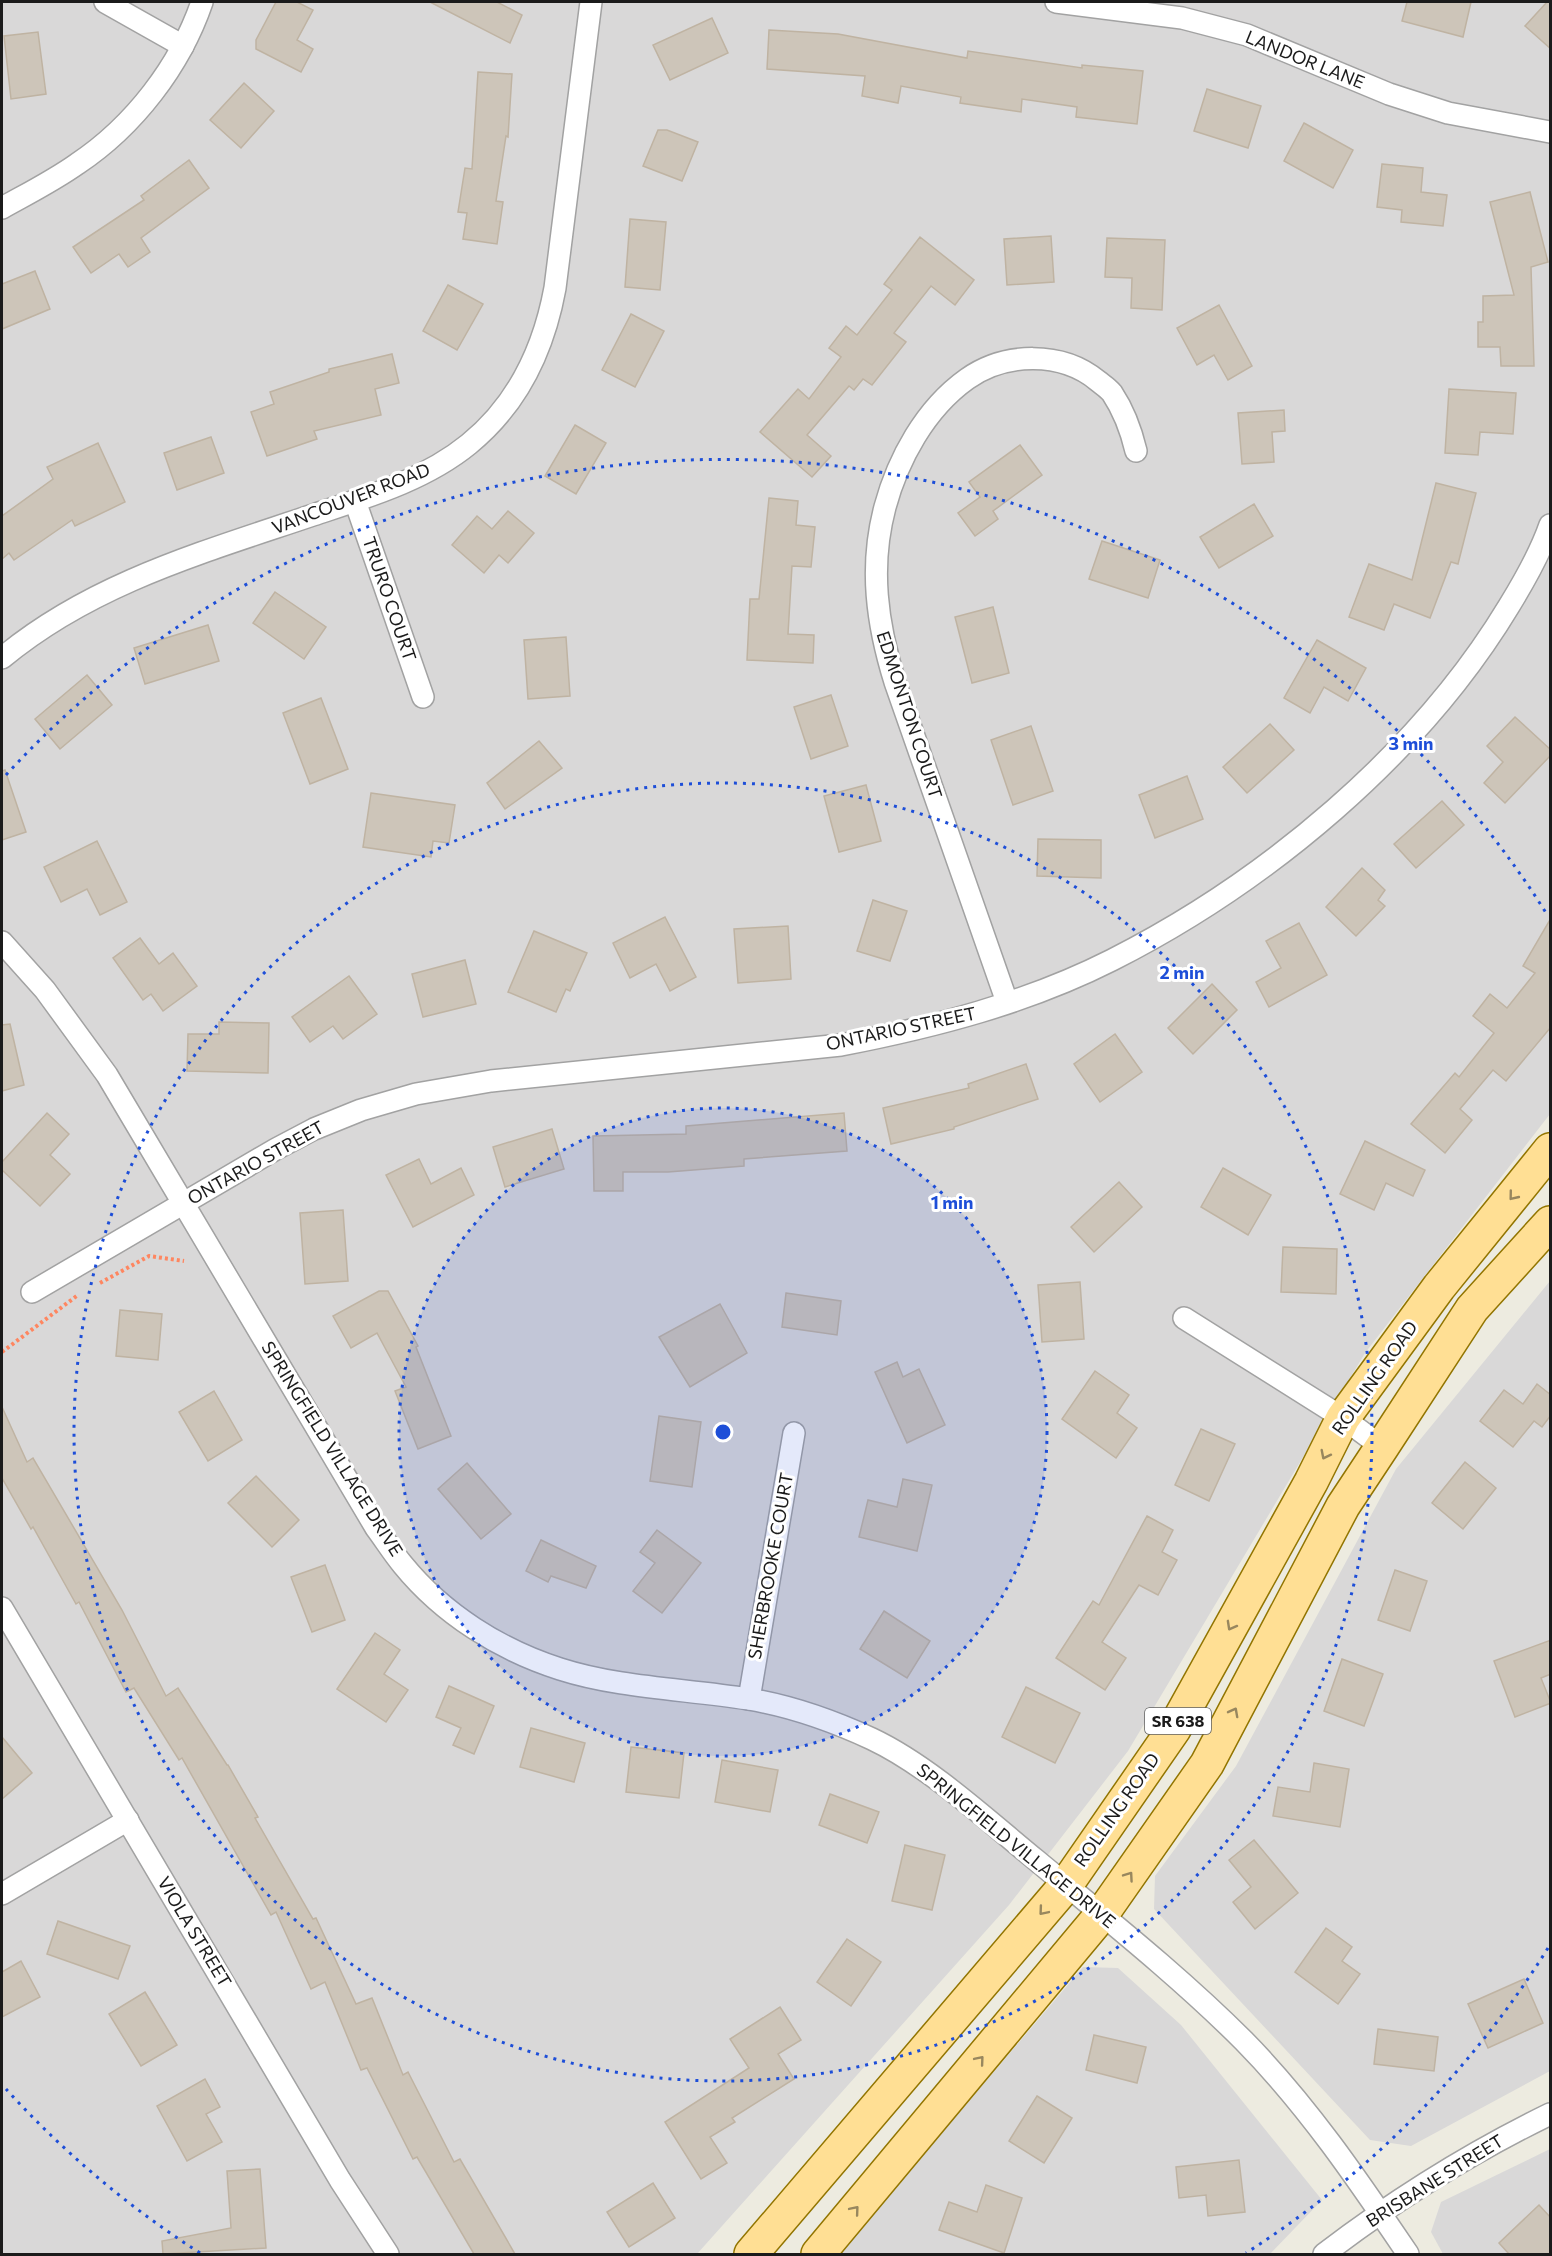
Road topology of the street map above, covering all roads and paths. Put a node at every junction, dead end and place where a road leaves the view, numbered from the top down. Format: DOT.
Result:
graph roads {
  1 [pos="105,2"];
  2 [pos="202,2"];
  3 [pos="591,2"];
  4 [pos="1056,2"];
  5 [pos="183,46"];
  6 [pos="1551,132"];
  7 [pos="2,208"];
  8 [pos="1136,451"];
  9 [pos="356,501"];
  10 [pos="1548,537"];
  11 [pos="2,658"];
  12 [pos="423,697"];
  13 [pos="2,942"];
  14 [pos="1007,1002"];
  15 [pos="1549,1155"];
  16 [pos="183,1203"];
  17 [pos="1551,1223"];
  18 [pos="184,1261"];
  19 [pos="93,1286"];
  20 [pos="84,1291"];
  21 [pos="32,1292"];
  22 [pos="1184,1318"];
  23 [pos="2,1352"];
  24 [pos="1343,1418"];
  25 [pos="794,1433"];
  26 [pos="1382,1447"];
  27 [pos="2,1608"];
  28 [pos="749,1699"];
  29 [pos="128,1820"];
  30 [pos="1066,1884"];
  31 [pos="2,1894"];
  32 [pos="1102,1914"];
  33 [pos="1551,2114"];
  34 [pos="1380,2212"];
  35 [pos="380,2252"];
  36 [pos="751,2254"];
  37 [pos="818,2254"];
  38 [pos="1324,2254"];
  39 [pos="1408,2254"];
  1 -- 5 [label="street"];
  2 -- 5 [label="street"];
  3 -- 9 [label="street, VANCOUVER ROAD"];
  4 -- 6 [label="street, LANDOR LANE"];
  5 -- 7 [label="street"];
  8 -- 14 [label="street, EDMONTON COURT"];
  9 -- 11 [label="street, VANCOUVER ROAD"];
  9 -- 12 [label="street, TRURO COURT"];
  10 -- 14 [label="street, ONTARIO STREET"];
  13 -- 16 [label="street, SPRINGFIELD VILLAGE DRIVE"];
  14 -- 16 [label="street, ONTARIO STREET"];
  15 -- 24 [label="main road, ROLLING ROAD / SR 638, one-way"];
  16 -- 21 [label="street, ONTARIO STREET"];
  16 -- 28 [label="street, SPRINGFIELD VILLAGE DRIVE"];
  17 -- 26 [label="main road, SR 638"];
  18 -- 19 [label="path"];
  20 -- 23 [label="path"];
  22 -- 24 [label="street"];
  24 -- 26 [label="street"];
  24 -- 30 [label="main road, ROLLING ROAD / SR 638, one-way"];
  25 -- 28 [label="street, SHERBROOKE COURT"];
  32 -- 26 [label="main road, SR 638, one-way"];
  27 -- 29 [label="street, VIOLA STREET"];
  28 -- 30 [label="street, SPRINGFIELD VILLAGE DRIVE"];
  29 -- 31 [label="street"];
  29 -- 35 [label="street, VIOLA STREET"];
  30 -- 32 [label="street, SPRINGFIELD VILLAGE DRIVE"];
  30 -- 36 [label="main road, ROLLING ROAD / SR 638, one-way"];
  32 -- 34 [label="street, SPRINGFIELD VILLAGE DRIVE"];
  37 -- 32 [label="main road, SR 638, one-way"];
  33 -- 34 [label="street, BRISBANE STREET"];
  34 -- 38 [label="street, BRISBANE STREET"];
  34 -- 39 [label="street, SPRINGFIELD VILLAGE DRIVE"];
}
